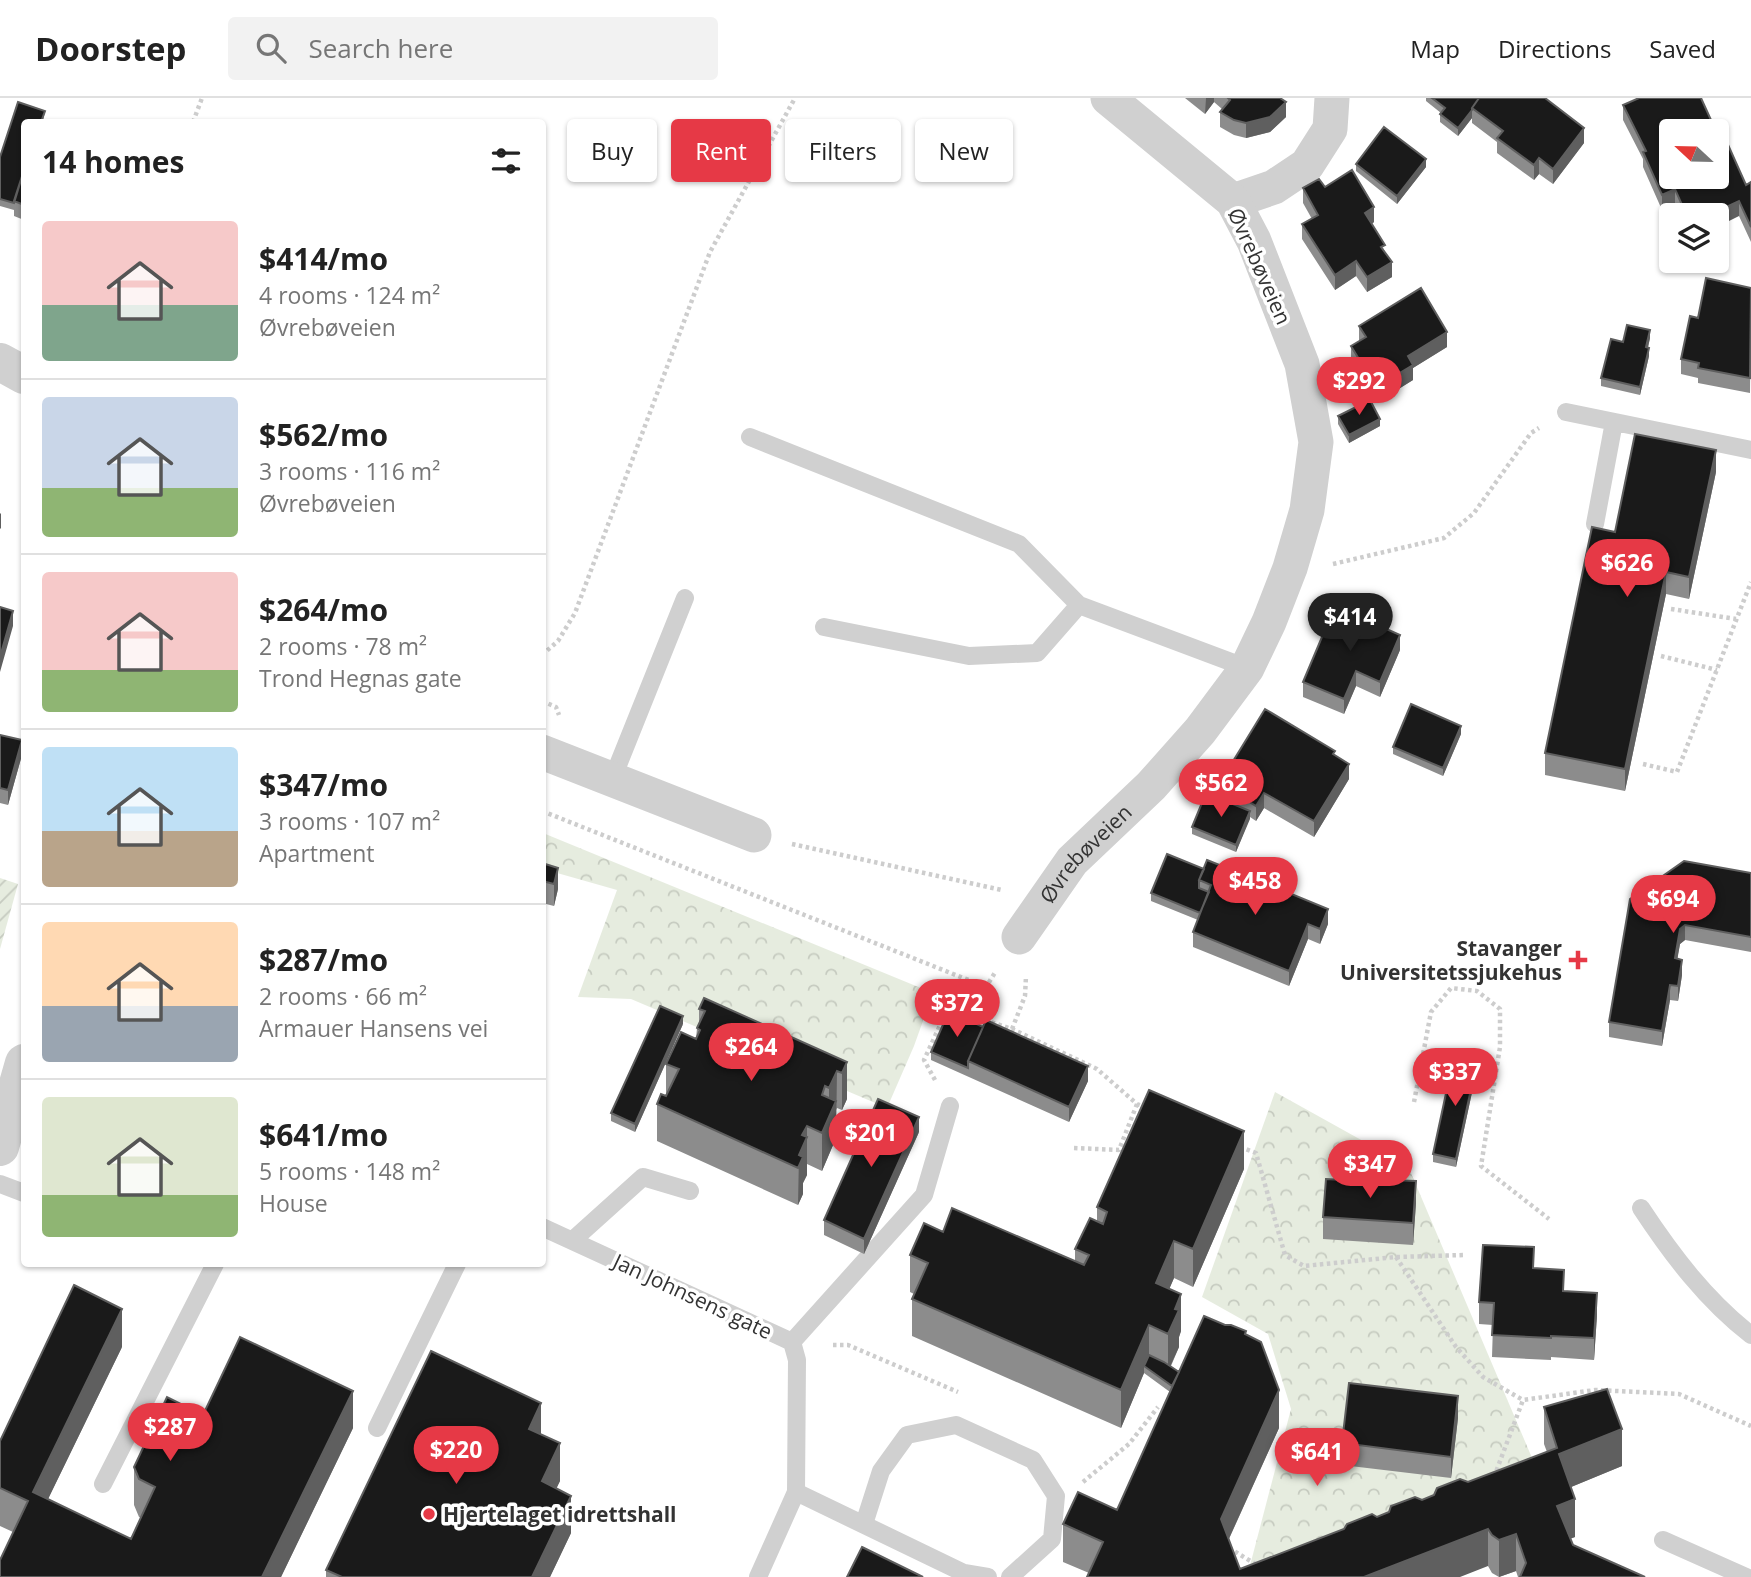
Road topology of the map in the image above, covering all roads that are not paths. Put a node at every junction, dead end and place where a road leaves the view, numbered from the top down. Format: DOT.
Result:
graph roads {
  1 [pos="1108,98"];
  2 [pos="1332,98"];
  3 [pos="1233,201"];
  4 [pos="0,362"];
  5 [pos="21,373"];
  6 [pos="1566,412"];
  7 [pos="1614,422"];
  8 [pos="750,438"];
  9 [pos="1751,450"];
  10 [pos="1595,524"];
  11 [pos="685,598"];
  12 [pos="1079,606"];
  13 [pos="824,627"];
  14 [pos="1247,668"];
  15 [pos="546,754"];
  16 [pos="612,780"];
  17 [pos="754,835"];
  18 [pos="1019,937"];
  19 [pos="21,1074"];
  20 [pos="950,1106"];
  21 [pos="0,1147"];
  22 [pos="0,1184"];
  23 [pos="690,1191"];
  24 [pos="21,1193"];
  25 [pos="1641,1208"];
  26 [pos="546,1229"];
  27 [pos="573,1240"];
  28 [pos="213,1267"];
  29 [pos="456,1267"];
  30 [pos="1751,1335"];
  31 [pos="792,1342"];
  32 [pos="377,1428"];
  33 [pos="103,1484"];
  34 [pos="796,1492"];
  35 [pos="864,1524"];
  36 [pos="1663,1541"];
  37 [pos="758,1577"];
  38 [pos="988,1577"];
  39 [pos="1010,1577"];
  40 [pos="1746,1577"];
  1 -- 3 [label="street, Øvrebøveien"];
  2 -- 3 [label="street"];
  3 -- 14 [label="street, Øvrebøveien"];
  4 -- 5 [label="street"];
  6 -- 7 [label="lane"];
  7 -- 9 [label="lane"];
  7 -- 10 [label="lane"];
  8 -- 12 [label="lane"];
  11 -- 16 [label="lane"];
  12 -- 13 [label="lane"];
  12 -- 14 [label="lane"];
  14 -- 18 [label="street, Øvrebøveien"];
  15 -- 16 [label="street"];
  16 -- 17 [label="street"];
  19 -- 21 [label="street"];
  20 -- 31 [label="lane"];
  22 -- 24 [label="lane"];
  23 -- 27 [label="lane"];
  25 -- 30 [label="lane"];
  26 -- 27 [label="lane, Jan Johnsens gate"];
  27 -- 31 [label="lane, Jan Johnsens gate"];
  28 -- 33 [label="lane"];
  29 -- 32 [label="lane"];
  31 -- 34 [label="lane, Jan Johnsens gate"];
  34 -- 35 [label="lane"];
  34 -- 37 [label="lane"];
  35 -- 38 [label="lane"];
  35 -- 39 [label="lane"];
  36 -- 40 [label="lane"];
}
